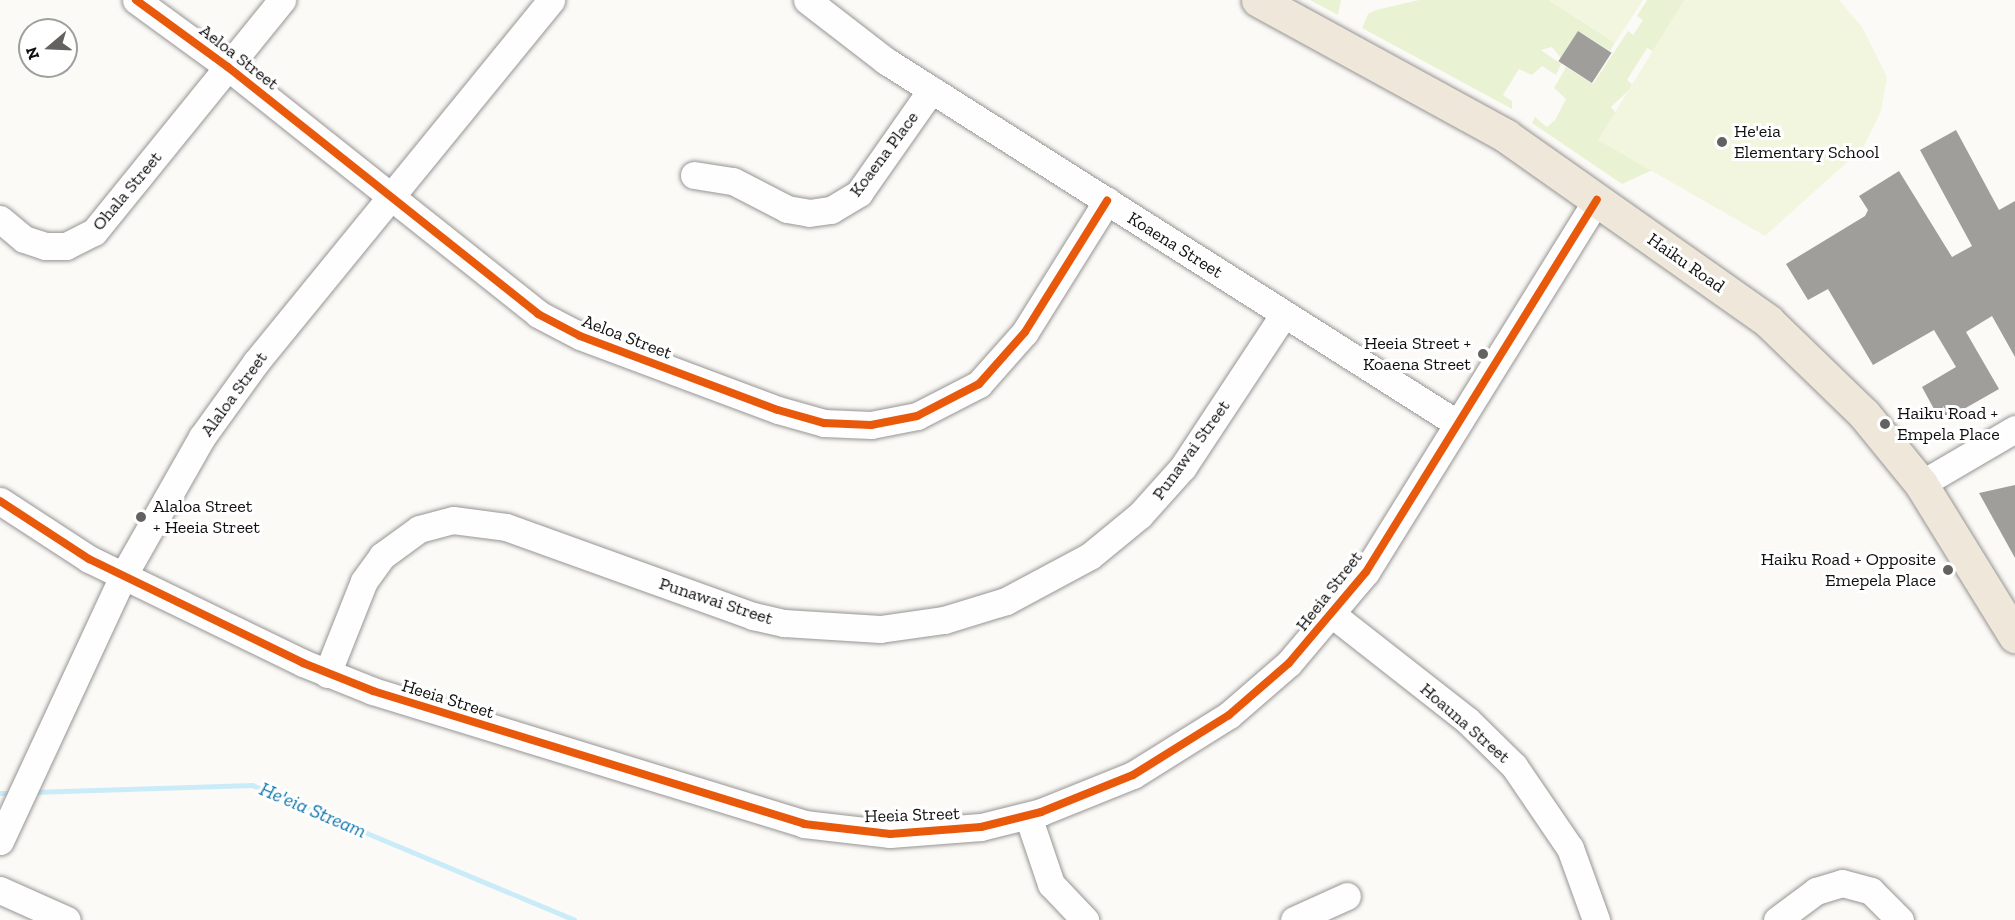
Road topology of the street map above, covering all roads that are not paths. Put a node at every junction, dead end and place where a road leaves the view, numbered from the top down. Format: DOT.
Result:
graph roads {
  1 [pos="136,0"];
  2 [pos="282,0"];
  3 [pos="551,0"];
  4 [pos="807,0"];
  5 [pos="1258,0"];
  6 [pos="228,67"];
  7 [pos="931,90"];
  8 [pos="694,175"];
  9 [pos="390,197"];
  10 [pos="1597,200"];
  11 [pos="1107,201"];
  12 [pos="0,219"];
  13 [pos="1284,314"];
  14 [pos="1458,424"];
  15 [pos="2015,429"];
  16 [pos="1921,484"];
  17 [pos="0,501"];
  18 [pos="123,576"];
  19 [pos="1333,615"];
  20 [pos="2015,636"];
  21 [pos="327,674"];
  22 [pos="1028,816"];
  23 [pos="5,830"];
  24 [pos="0,890"];
  25 [pos="1347,896"];
  26 [pos="67,920"];
  27 [pos="1085,920"];
  28 [pos="1294,920"];
  29 [pos="1596,920"];
  30 [pos="1777,920"];
  31 [pos="1900,920"];
  1 -- 6 [label="street, Aeloa Street"];
  2 -- 6 [label="street, Ohala Street"];
  3 -- 9 [label="street, Alaloa Street"];
  4 -- 7 [label="street, Koaena Street"];
  5 -- 10 [label="main road, Haiku Road"];
  6 -- 9 [label="street, Aeloa Street"];
  6 -- 12 [label="street, Ohala Street"];
  7 -- 8 [label="street, Koaena Place"];
  7 -- 11 [label="street, Koaena Street"];
  9 -- 11 [label="street, Aeloa Street"];
  9 -- 18 [label="street, Alaloa Street"];
  10 -- 14 [label="street, Heeia Street"];
  10 -- 16 [label="main road, Haiku Road"];
  11 -- 13 [label="street, Koaena Street"];
  13 -- 14 [label="street, Koaena Street"];
  13 -- 21 [label="street, Punawai Street"];
  14 -- 19 [label="street, Heeia Street"];
  15 -- 16 [label="street"];
  16 -- 20 [label="main road, Haiku Road"];
  17 -- 18 [label="street, Heeia Street"];
  18 -- 21 [label="street, Heeia Street"];
  18 -- 23 [label="street, Alaloa Street"];
  19 -- 22 [label="street, Heeia Street"];
  19 -- 29 [label="street, Hoauna Street"];
  21 -- 22 [label="street, Heeia Street"];
  22 -- 27 [label="street"];
  24 -- 26 [label="street"];
  25 -- 28 [label="street"];
  30 -- 31 [label="street"];
}
